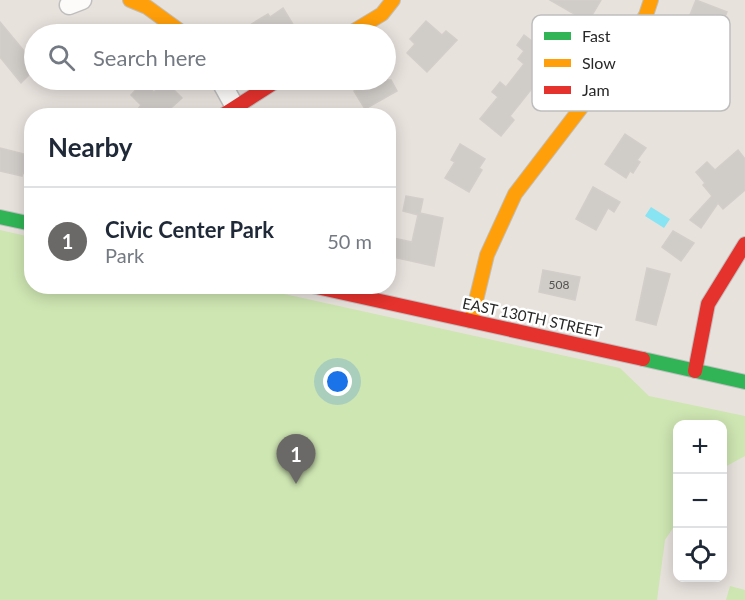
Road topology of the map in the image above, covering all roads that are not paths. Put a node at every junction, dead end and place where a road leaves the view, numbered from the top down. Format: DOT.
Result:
graph roads {
  1 [pos="130,0"];
  2 [pos="393,0"];
  3 [pos="651,0"];
  4 [pos="646,15"];
  5 [pos="170,24"];
  6 [pos="366,24"];
  7 [pos="223,90"];
  8 [pos="262,90"];
  9 [pos="228,108"];
  10 [pos="234,108"];
  11 [pos="578,111"];
  12 [pos="0,217"];
  13 [pos="24,222"];
  14 [pos="745,244"];
  15 [pos="348,294"];
  16 [pos="471,321"];
  17 [pos="695,370"];
  18 [pos="745,382"];
  1 -- 5 [label="street"];
  2 -- 6 [label="street"];
  3 -- 4 [label="street"];
  7 -- 9 [label="street"];
  8 -- 10 [label="street"];
  11 -- 16 [label="street"];
  12 -- 13 [label="street"];
  14 -- 17 [label="street"];
  15 -- 16 [label="street, EAST 130TH STREET"];
  16 -- 17 [label="street, EAST 130TH STREET"];
  17 -- 18 [label="street, EAST 130TH STREET"];
}
